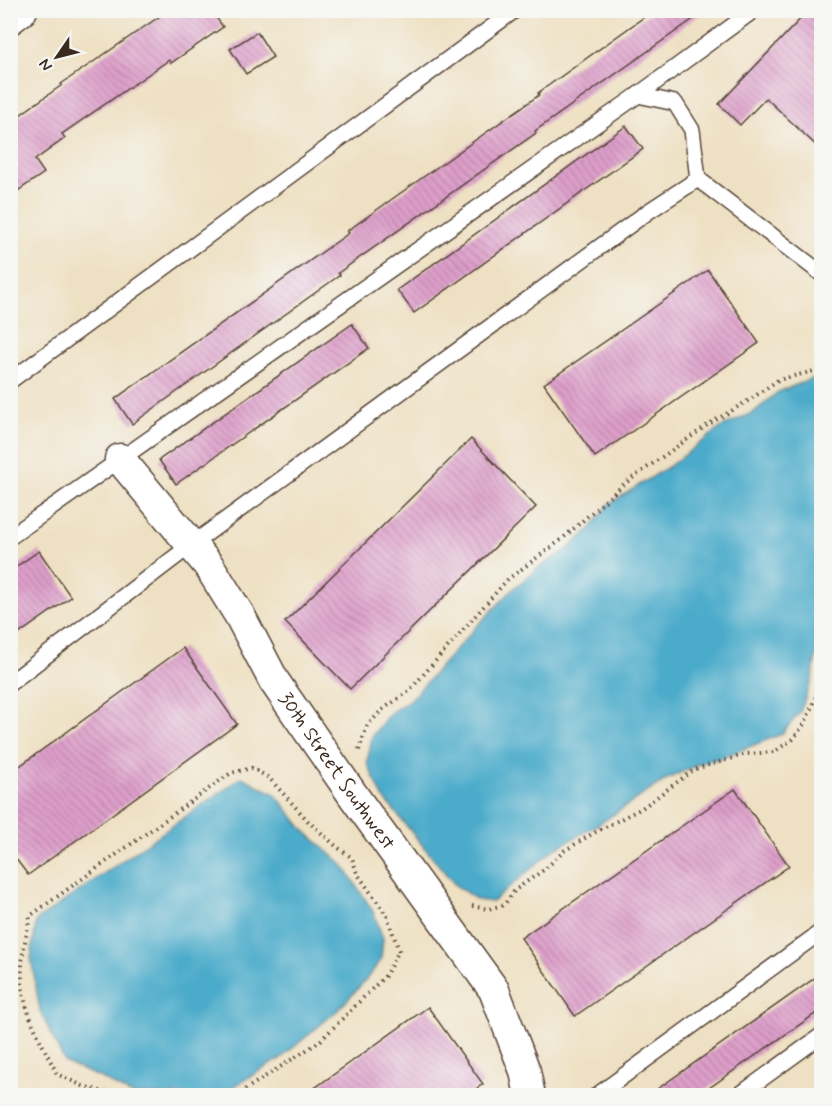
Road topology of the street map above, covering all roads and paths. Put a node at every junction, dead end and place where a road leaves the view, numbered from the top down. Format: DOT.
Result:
graph roads {
  1 [pos="22,10"];
  2 [pos="515,10"];
  3 [pos="754,10"];
  4 [pos="10,19"];
  5 [pos="638,95"];
  6 [pos="698,179"];
  7 [pos="822,274"];
  8 [pos="822,369"];
  9 [pos="10,381"];
  10 [pos="120,459"];
  11 [pos="10,537"];
  12 [pos="191,545"];
  13 [pos="822,671"];
  14 [pos="10,683"];
  15 [pos="358,758"];
  16 [pos="466,905"];
  17 [pos="822,931"];
  18 [pos="822,1035"];
  19 [pos="118,1095"];
  20 [pos="235,1095"];
  21 [pos="530,1095"];
  22 [pos="596,1095"];
  23 [pos="738,1095"];
  1 -- 4 [label="street"];
  2 -- 9 [label="lane"];
  3 -- 5 [label="lane"];
  5 -- 6 [label="lane"];
  5 -- 10 [label="lane"];
  6 -- 7 [label="lane"];
  6 -- 12 [label="lane"];
  8 -- 15 [label="path"];
  10 -- 11 [label="lane"];
  10 -- 12 [label="street, 30th Street Southwest"];
  12 -- 14 [label="lane"];
  12 -- 21 [label="street, 30th Street Southwest"];
  13 -- 16 [label="path"];
  17 -- 22 [label="lane"];
  18 -- 23 [label="lane"];
  19 -- 20 [label="path"];
}
